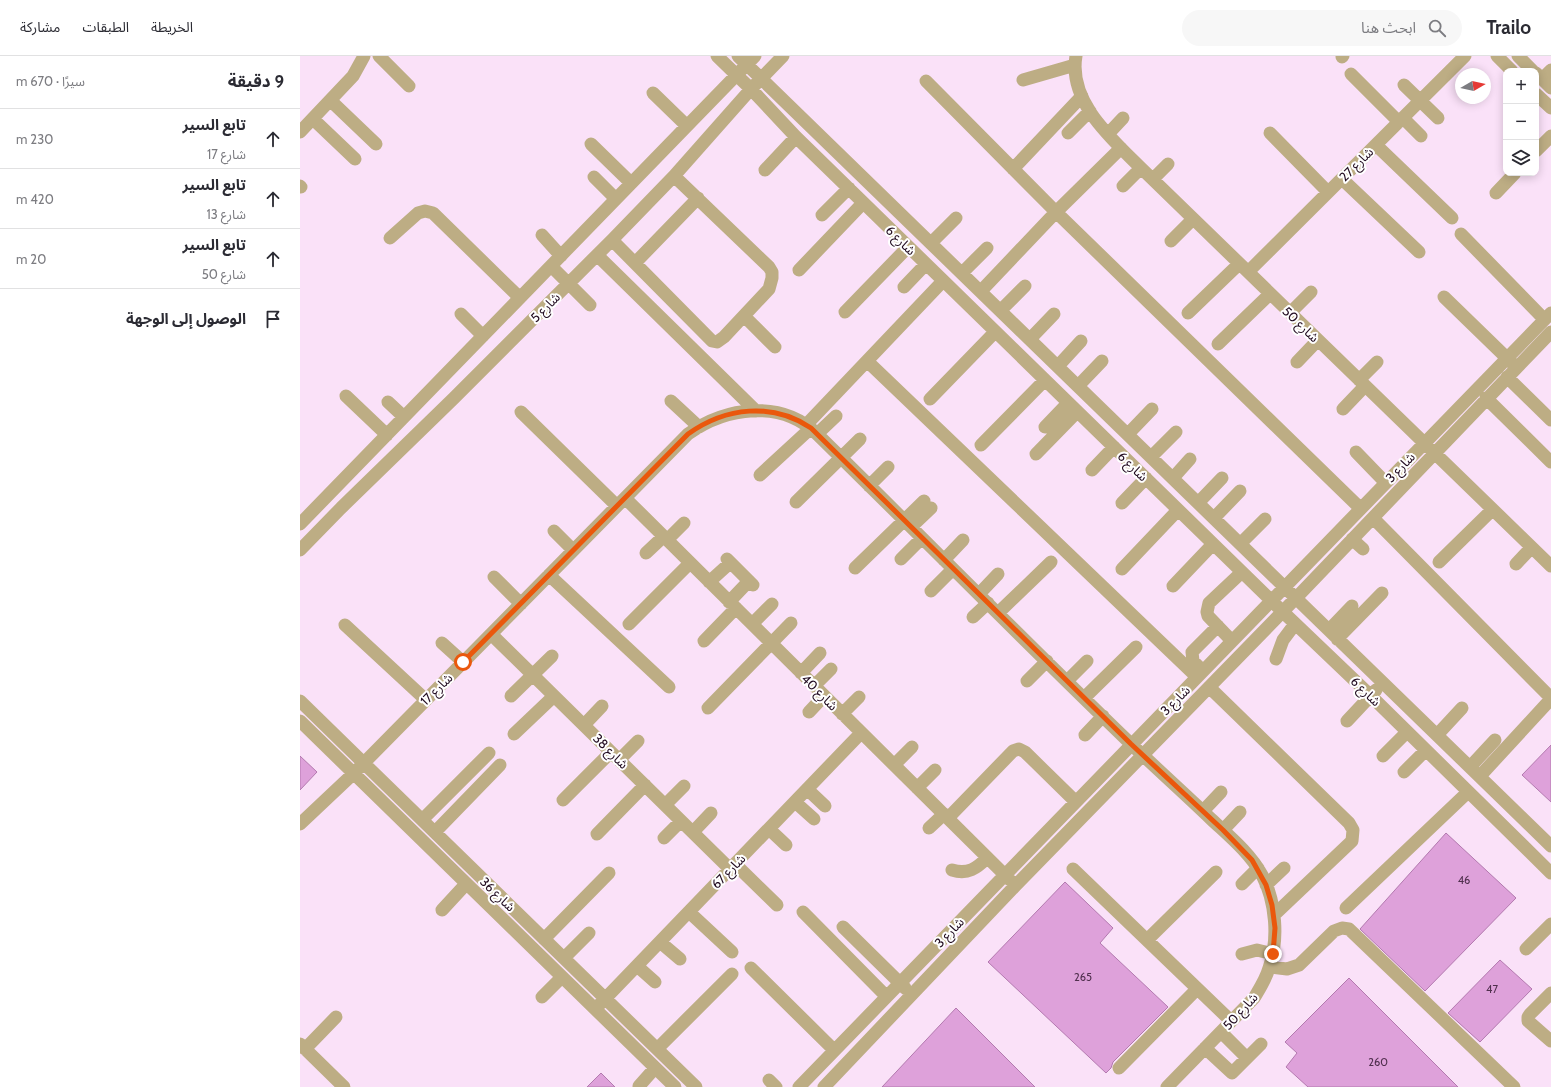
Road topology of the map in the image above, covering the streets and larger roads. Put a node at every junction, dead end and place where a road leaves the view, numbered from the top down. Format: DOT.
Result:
graph roads {
  1 [pos="364,56"];
  2 [pos="379,56"];
  3 [pos="717,56"];
  4 [pos="783,56"];
  5 [pos="1065,56"];
  6 [pos="1465,56"];
  7 [pos="1496,56"];
  8 [pos="1518,56"];
  9 [pos="747,59"];
  10 [pos="1076,61"];
  11 [pos="1509,68"];
  12 [pos="1351,74"];
  13 [pos="736,75"];
  14 [pos="1543,76"];
  15 [pos="761,78"];
  16 [pos="1023,80"];
  17 [pos="926,81"];
  18 [pos="1404,84"];
  19 [pos="409,86"];
  20 [pos="751,89"];
  21 [pos="653,93"];
  22 [pos="1082,96"];
  23 [pos="1539,98"];
  24 [pos="331,101"];
  25 [pos="1420,101"];
  26 [pos="1551,108"];
  27 [pos="1090,111"];
  28 [pos="1123,118"];
  29 [pos="1438,118"];
  30 [pos="313,119"];
  31 [pos="1401,120"];
  32 [pos="687,126"];
  33 [pos="300,132"];
  34 [pos="1270,133"];
  35 [pos="1068,134"];
  36 [pos="1108,134"];
  37 [pos="1421,136"];
  38 [pos="1551,136"];
  39 [pos="796,137"];
  40 [pos="376,144"];
  41 [pos="591,144"];
  42 [pos="1376,145"];
  43 [pos="1121,148"];
  44 [pos="1539,148"];
  45 [pos="355,159"];
  46 [pos="1168,164"];
  47 [pos="1141,168"];
  48 [pos="1013,169"];
  49 [pos="765,170"];
  50 [pos="594,176"];
  51 [pos="674,176"];
  52 [pos="1512,176"];
  53 [pos="1153,179"];
  54 [pos="1342,179"];
  55 [pos="631,184"];
  56 [pos="1123,186"];
  57 [pos="849,188"];
  58 [pos="1328,192"];
  59 [pos="1496,193"];
  60 [pos="698,198"];
  61 [pos="616,199"];
  62 [pos="863,203"];
  63 [pos="1056,212"];
  64 [pos="822,215"];
  65 [pos="956,218"];
  66 [pos="1452,218"];
  67 [pos="1193,219"];
  68 [pos="1461,234"];
  69 [pos="542,236"];
  70 [pos="390,238"];
  71 [pos="612,240"];
  72 [pos="1171,240"];
  73 [pos="931,243"];
  74 [pos="908,247"];
  75 [pos="987,248"];
  76 [pos="1419,252"];
  77 [pos="597,255"];
  78 [pos="561,256"];
  79 [pos="635,263"];
  80 [pos="926,264"];
  81 [pos="1240,265"];
  82 [pos="551,266"];
  83 [pos="799,270"];
  84 [pos="962,273"];
  85 [pos="944,281"];
  86 [pos="569,283"];
  87 [pos="1025,286"];
  88 [pos="904,287"];
  89 [pos="981,291"];
  90 [pos="1311,292"];
  91 [pos="1270,294"];
  92 [pos="1444,297"];
  93 [pos="520,298"];
  94 [pos="590,304"];
  95 [pos="1001,310"];
  96 [pos="1186,311"];
  97 [pos="846,312"];
  98 [pos="1290,313"];
  99 [pos="461,314"];
  100 [pos="1054,314"];
  101 [pos="744,316"];
  102 [pos="1548,316"];
  103 [pos="995,332"];
  104 [pos="1551,332"];
  105 [pos="483,336"];
  106 [pos="1030,339"];
  107 [pos="1081,340"];
  108 [pos="1318,340"];
  109 [pos="1218,344"];
  110 [pos="775,347"];
  111 [pos="867,361"];
  112 [pos="1102,361"];
  113 [pos="1297,362"];
  114 [pos="1377,362"];
  115 [pos="1512,362"];
  116 [pos="1058,366"];
  117 [pos="1507,377"];
  118 [pos="1045,380"];
  119 [pos="1362,383"];
  120 [pos="1078,386"];
  121 [pos="346,396"];
  122 [pos="930,398"];
  123 [pos="1486,398"];
  124 [pos="671,401"];
  125 [pos="388,402"];
  126 [pos="1073,407"];
  127 [pos="1152,409"];
  128 [pos="1343,409"];
  129 [pos="756,411"];
  130 [pos="521,412"];
  131 [pos="836,416"];
  132 [pos="404,417"];
  133 [pos="1551,420"];
  134 [pos="699,427"];
  135 [pos="1045,427"];
  136 [pos="812,429"];
  137 [pos="1176,432"];
  138 [pos="1128,434"];
  139 [pos="387,435"];
  140 [pos="860,439"];
  141 [pos="1423,443"];
  142 [pos="982,445"];
  143 [pos="1114,447"];
  144 [pos="1356,452"];
  145 [pos="1434,453"];
  146 [pos="1036,454"];
  147 [pos="1151,457"];
  148 [pos="842,458"];
  149 [pos="1190,459"];
  150 [pos="1551,462"];
  151 [pos="888,467"];
  152 [pos="1092,470"];
  153 [pos="760,475"];
  154 [pos="1146,478"];
  155 [pos="1172,478"];
  156 [pos="1222,478"];
  157 [pos="1385,482"];
  158 [pos="870,486"];
  159 [pos="1240,491"];
  160 [pos="621,502"];
  161 [pos="796,502"];
  162 [pos="1122,503"];
  163 [pos="1198,503"];
  164 [pos="927,505"];
  165 [pos="1360,508"];
  166 [pos="1178,510"];
  167 [pos="1492,510"];
  168 [pos="1214,518"];
  169 [pos="1373,518"];
  170 [pos="1265,520"];
  171 [pos="684,523"];
  172 [pos="300,524"];
  173 [pos="908,524"];
  174 [pos="554,531"];
  175 [pos="665,538"];
  176 [pos="922,538"];
  177 [pos="1352,539"];
  178 [pos="966,543"];
  179 [pos="1213,544"];
  180 [pos="1240,544"];
  181 [pos="1531,548"];
  182 [pos="1363,549"];
  183 [pos="300,550"];
  184 [pos="573,550"];
  185 [pos="646,552"];
  186 [pos="901,559"];
  187 [pos="1051,562"];
  188 [pos="1439,562"];
  189 [pos="690,563"];
  190 [pos="1516,564"];
  191 [pos="949,565"];
  192 [pos="1551,566"];
  193 [pos="855,568"];
  194 [pos="1122,569"];
  195 [pos="1242,572"];
  196 [pos="549,574"];
  197 [pos="998,574"];
  198 [pos="494,576"];
  199 [pos="709,582"];
  200 [pos="1173,586"];
  201 [pos="1285,587"];
  202 [pos="931,591"];
  203 [pos="1382,593"];
  204 [pos="983,598"];
  205 [pos="1296,598"];
  206 [pos="1272,601"];
  207 [pos="521,604"];
  208 [pos="772,604"];
  209 [pos="732,605"];
  210 [pos="1352,606"];
  211 [pos="1283,612"];
  212 [pos="998,613"];
  213 [pos="973,617"];
  214 [pos="791,623"];
  215 [pos="628,624"];
  216 [pos="752,624"];
  217 [pos="1295,624"];
  218 [pos="345,625"];
  219 [pos="1218,626"];
  220 [pos="491,634"];
  221 [pos="1333,634"];
  222 [pos="704,640"];
  223 [pos="1232,641"];
  224 [pos="442,643"];
  225 [pos="771,644"];
  226 [pos="1136,647"];
  227 [pos="820,653"];
  228 [pos="552,656"];
  229 [pos="1276,659"];
  230 [pos="1047,661"];
  231 [pos="1087,661"];
  232 [pos="463,662"];
  233 [pos="830,669"];
  234 [pos="801,673"];
  235 [pos="1200,674"];
  236 [pos="533,675"];
  237 [pos="1027,681"];
  238 [pos="1067,681"];
  239 [pos="1383,683"];
  240 [pos="814,686"];
  241 [pos="669,687"];
  242 [pos="1209,688"];
  243 [pos="511,696"];
  244 [pos="554,696"];
  245 [pos="824,696"];
  246 [pos="1371,696"];
  247 [pos="859,697"];
  248 [pos="1084,698"];
  249 [pos="1551,698"];
  250 [pos="426,700"];
  251 [pos="300,701"];
  252 [pos="602,706"];
  253 [pos="708,708"];
  254 [pos="1462,708"];
  255 [pos="809,712"];
  256 [pos="842,714"];
  257 [pos="1103,716"];
  258 [pos="300,721"];
  259 [pos="1347,721"];
  260 [pos="584,725"];
  261 [pos="1407,732"];
  262 [pos="861,733"];
  263 [pos="514,734"];
  264 [pos="1085,735"];
  265 [pos="1437,735"];
  266 [pos="1495,740"];
  267 [pos="638,741"];
  268 [pos="1131,744"];
  269 [pos="912,747"];
  270 [pos="1426,750"];
  271 [pos="489,752"];
  272 [pos="1143,755"];
  273 [pos="615,756"];
  274 [pos="1383,756"];
  275 [pos="364,763"];
  276 [pos="500,765"];
  277 [pos="894,765"];
  278 [pos="1470,767"];
  279 [pos="935,770"];
  280 [pos="1404,772"];
  281 [pos="353,774"];
  282 [pos="1480,776"];
  283 [pos="645,785"];
  284 [pos="684,786"];
  285 [pos="917,788"];
  286 [pos="807,790"];
  287 [pos="1221,792"];
  288 [pos="1468,792"];
  289 [pos="563,800"];
  290 [pos="1075,801"];
  291 [pos="794,802"];
  292 [pos="665,805"];
  293 [pos="825,806"];
  294 [pos="1202,811"];
  295 [pos="1240,812"];
  296 [pos="711,813"];
  297 [pos="946,816"];
  298 [pos="814,819"];
  299 [pos="422,820"];
  300 [pos="681,821"];
  301 [pos="300,824"];
  302 [pos="929,828"];
  303 [pos="769,829"];
  304 [pos="1223,830"];
  305 [pos="435,832"];
  306 [pos="693,832"];
  307 [pos="597,834"];
  308 [pos="664,838"];
  309 [pos="786,844"];
  310 [pos="1551,846"];
  311 [pos="987,858"];
  312 [pos="733,866"];
  313 [pos="1258,868"];
  314 [pos="1284,868"];
  315 [pos="1073,869"];
  316 [pos="952,870"];
  317 [pos="1216,872"];
  318 [pos="609,873"];
  319 [pos="1004,874"];
  320 [pos="1551,874"];
  321 [pos="466,884"];
  322 [pos="1242,884"];
  323 [pos="1016,885"];
  324 [pos="1266,885"];
  325 [pos="777,905"];
  326 [pos="1346,908"];
  327 [pos="442,910"];
  328 [pos="689,912"];
  329 [pos="803,912"];
  330 [pos="1274,915"];
  331 [pos="1551,924"];
  332 [pos="843,927"];
  333 [pos="589,933"];
  334 [pos="544,939"];
  335 [pos="1147,940"];
  336 [pos="660,942"];
  337 [pos="1526,949"];
  338 [pos="732,952"];
  339 [pos="1242,954"];
  340 [pos="1273,954"];
  341 [pos="564,958"];
  342 [pos="680,959"];
  343 [pos="637,966"];
  344 [pos="1270,967"];
  345 [pos="752,968"];
  346 [pos="732,974"];
  347 [pos="562,977"];
  348 [pos="654,982"];
  349 [pos="900,982"];
  350 [pos="1197,988"];
  351 [pos="1551,993"];
  352 [pos="912,995"];
  353 [pos="886,996"];
  354 [pos="542,997"];
  355 [pos="606,998"];
  356 [pos="595,1009"];
  357 [pos="336,1017"];
  358 [pos="1231,1022"];
  359 [pos="1221,1032"];
  360 [pos="1551,1042"];
  361 [pos="1261,1044"];
  362 [pos="303,1046"];
  363 [pos="1205,1048"];
  364 [pos="657,1049"];
  365 [pos="834,1050"];
  366 [pos="1247,1058"];
  367 [pos="655,1068"];
  368 [pos="1120,1068"];
  369 [pos="639,1086"];
  370 [pos="344,1087"];
  371 [pos="675,1087"];
  372 [pos="696,1087"];
  373 [pos="799,1087"];
  374 [pos="824,1087"];
  375 [pos="1167,1087"];
  376 [pos="1514,1087"];
  1 -- 24 [label="street"];
  2 -- 19 [label="street"];
  3 -- 13 [label="street, شارع 6"];
  4 -- 15 [label="street, شارع 5"];
  5 -- 10 [label="street"];
  6 -- 25 [label="street, شارع 27"];
  7 -- 11 [label="street"];
  8 -- 14 [label="street"];
  9 -- 13 [label="street, شارع 5"];
  9 -- 15 [label="street, شارع 6"];
  10 -- 16 [label="street"];
  10 -- 22 [label="street, شارع 50"];
  12 -- 31 [label="street"];
  13 -- 20 [label="street, شارع 6"];
  13 -- 32 [label="street, شارع 5"];
  15 -- 20 [label="street, شارع 5"];
  15 -- 73 [label="street, شارع 6"];
  17 -- 48 [label="street"];
  18 -- 25 [label="street"];
  20 -- 39 [label="street, شارع 6"];
  20 -- 51 [label="street, شارع 5"];
  21 -- 32 [label="street"];
  22 -- 27 [label="street, شارع 50"];
  22 -- 48 [label="street"];
  23 -- 26 [label="street"];
  24 -- 30 [label="street"];
  24 -- 40 [label="street"];
  25 -- 29 [label="street"];
  25 -- 31 [label="street, شارع 27"];
  27 -- 35 [label="street"];
  27 -- 36 [label="street, شارع 50"];
  28 -- 36 [label="street"];
  30 -- 33 [label="street"];
  30 -- 45 [label="street"];
  31 -- 37 [label="street"];
  31 -- 42 [label="street, شارع 27"];
  32 -- 55 [label="street, شارع 5"];
  34 -- 58 [label="street"];
  36 -- 43 [label="street, شارع 50"];
  38 -- 44 [label="street"];
  39 -- 49 [label="street"];
  39 -- 57 [label="street, شارع 6"];
  41 -- 55 [label="street"];
  42 -- 54 [label="street, شارع 27"];
  42 -- 66 [label="street"];
  43 -- 47 [label="street, شارع 50"];
  43 -- 63 [label="street"];
  46 -- 53 [label="street"];
  47 -- 53 [label="street, شارع 50"];
  47 -- 56 [label="street"];
  48 -- 63 [label="street"];
  50 -- 61 [label="street"];
  51 -- 60 [label="street"];
  51 -- 71 [label="street, شارع 5"];
  52 -- 59 [label="street"];
  53 -- 67 [label="street, شارع 50"];
  54 -- 58 [label="street, شارع 27"];
  54 -- 76 [label="street"];
  55 -- 61 [label="street, شارع 5"];
  57 -- 62 [label="street, شارع 6"];
  57 -- 64 [label="street"];
  58 -- 81 [label="street, شارع 27"];
  60 -- 79 [label="street"];
  60 -- 101 [label="street"];
  61 -- 78 [label="street, شارع 5"];
  62 -- 74 [label="street, شارع 6"];
  62 -- 83 [label="street"];
  63 -- 89 [label="street"];
  63 -- 165 [label="street"];
  65 -- 73 [label="street"];
  67 -- 72 [label="street"];
  67 -- 81 [label="street, شارع 50"];
  68 -- 102 [label="street"];
  69 -- 78 [label="street"];
  70 -- 93 [label="street"];
  71 -- 77 [label="street, شارع 5"];
  71 -- 79 [label="street"];
  73 -- 84 [label="street, شارع 6"];
  74 -- 80 [label="street, شارع 6"];
  74 -- 97 [label="street"];
  75 -- 84 [label="street"];
  77 -- 86 [label="street, شارع 5"];
  77 -- 129 [label="street"];
  78 -- 82 [label="street, شارع 5"];
  79 -- 101 [label="street"];
  80 -- 85 [label="street, شارع 6"];
  80 -- 88 [label="street"];
  81 -- 91 [label="street, شارع 50"];
  81 -- 96 [label="street, شارع 27"];
  82 -- 86 [label="street"];
  82 -- 93 [label="street, شارع 5"];
  84 -- 89 [label="street, شارع 6"];
  85 -- 103 [label="street, شارع 6"];
  85 -- 111 [label="street"];
  86 -- 94 [label="street"];
  86 -- 183 [label="street, شارع 5"];
  87 -- 95 [label="street"];
  89 -- 95 [label="street, شارع 6"];
  90 -- 98 [label="street"];
  91 -- 98 [label="street, شارع 50"];
  91 -- 109 [label="street"];
  92 -- 115 [label="street"];
  93 -- 105 [label="street, شارع 5"];
  95 -- 106 [label="street, شارع 6"];
  98 -- 108 [label="street, شارع 50"];
  99 -- 105 [label="street"];
  100 -- 106 [label="street"];
  101 -- 110 [label="street"];
  102 -- 115 [label="street, شارع 3"];
  103 -- 118 [label="street, شارع 6"];
  103 -- 122 [label="street"];
  104 -- 115 [label="street, شارع 3"];
  105 -- 132 [label="street, شارع 5"];
  106 -- 116 [label="street, شارع 6"];
  107 -- 116 [label="street"];
  108 -- 113 [label="street"];
  108 -- 119 [label="street, شارع 50"];
  111 -- 136 [label="street"];
  111 -- 235 [label="street"];
  112 -- 120 [label="street"];
  114 -- 119 [label="street"];
  115 -- 117 [label="street, شارع 3"];
  115 -- 141 [label="street, شارع 3"];
  116 -- 120 [label="street, شارع 6"];
  117 -- 123 [label="street, شارع 3"];
  117 -- 133 [label="street"];
  118 -- 126 [label="street, شارع 6"];
  118 -- 142 [label="street"];
  119 -- 128 [label="street"];
  119 -- 141 [label="street, شارع 50"];
  120 -- 138 [label="street, شارع 6"];
  121 -- 139 [label="street"];
  123 -- 145 [label="street, شارع 3"];
  123 -- 150 [label="street"];
  124 -- 134 [label="street"];
  125 -- 132 [label="street"];
  126 -- 135 [label="street"];
  126 -- 143 [label="street, شارع 6"];
  126 -- 146 [label="street"];
  127 -- 138 [label="street"];
  129 -- 134 [label="street, شارع 17"];
  129 -- 136 [label="street, شارع 17"];
  130 -- 160 [label="street, شارع 40"];
  131 -- 136 [label="street"];
  132 -- 139 [label="street, شارع 5"];
  134 -- 160 [label="street, شارع 17"];
  136 -- 148 [label="street, شارع 17"];
  136 -- 153 [label="street"];
  137 -- 147 [label="street"];
  138 -- 147 [label="street, شارع 6"];
  139 -- 172 [label="street, شارع 5"];
  140 -- 148 [label="street"];
  141 -- 145 [label="street, شارع 50"];
  141 -- 157 [label="street, شارع 3"];
  143 -- 152 [label="street"];
  143 -- 154 [label="street, شارع 6"];
  144 -- 157 [label="street"];
  145 -- 167 [label="street, شارع 50"];
  145 -- 169 [label="street, شارع 3"];
  147 -- 155 [label="street, شارع 6"];
  148 -- 158 [label="street, شارع 17"];
  148 -- 161 [label="street"];
  149 -- 155 [label="street"];
  151 -- 158 [label="street"];
  154 -- 162 [label="street"];
  154 -- 166 [label="street, شارع 6"];
  155 -- 163 [label="street, شارع 6"];
  156 -- 163 [label="street"];
  157 -- 165 [label="street, شارع 3"];
  158 -- 173 [label="street, شارع 17"];
  159 -- 168 [label="street"];
  160 -- 175 [label="street, شارع 40"];
  160 -- 184 [label="street, شارع 17"];
  163 -- 168 [label="street, شارع 6"];
  164 -- 173 [label="street"];
  165 -- 201 [label="street, شارع 3"];
  166 -- 179 [label="street, شارع 6"];
  166 -- 194 [label="street"];
  167 -- 181 [label="street, شارع 50"];
  167 -- 188 [label="street"];
  168 -- 180 [label="street, شارع 6"];
  169 -- 177 [label="street, شارع 3"];
  169 -- 249 [label="street"];
  170 -- 180 [label="street"];
  171 -- 175 [label="street"];
  173 -- 176 [label="street, شارع 17"];
  173 -- 193 [label="street"];
  174 -- 184 [label="street"];
  175 -- 185 [label="street"];
  175 -- 189 [label="street, شارع 40"];
  176 -- 186 [label="street"];
  176 -- 191 [label="street, شارع 17"];
  177 -- 182 [label="street"];
  177 -- 205 [label="street, شارع 3"];
  178 -- 191 [label="street"];
  179 -- 195 [label="street, شارع 6"];
  179 -- 200 [label="street"];
  180 -- 201 [label="street, شارع 6"];
  181 -- 190 [label="street"];
  181 -- 192 [label="street, شارع 50"];
  184 -- 196 [label="street, شارع 17"];
  187 -- 212 [label="street"];
  189 -- 199 [label="street, شارع 40"];
  189 -- 215 [label="street"];
  191 -- 202 [label="street"];
  191 -- 204 [label="street, شارع 17"];
  195 -- 206 [label="street, شارع 6"];
  195 -- 219 [label="street"];
  196 -- 207 [label="street, شارع 17"];
  196 -- 241 [label="street"];
  197 -- 204 [label="street"];
  198 -- 207 [label="street"];
  199 -- 209 [label="street, شارع 40"];
  199 -- 209 [label="street"];
  201 -- 205 [label="street, شارع 6"];
  201 -- 206 [label="street, شارع 3"];
  203 -- 221 [label="street"];
  204 -- 212 [label="street, شارع 17"];
  204 -- 213 [label="street"];
  205 -- 211 [label="street, شارع 3"];
  205 -- 221 [label="street, شارع 6"];
  206 -- 211 [label="street, شارع 6"];
  206 -- 223 [label="street, شارع 3"];
  207 -- 220 [label="street, شارع 17"];
  208 -- 216 [label="street"];
  209 -- 216 [label="street, شارع 40"];
  209 -- 222 [label="street"];
  210 -- 221 [label="street"];
  211 -- 217 [label="street, شارع 6"];
  211 -- 242 [label="street, شارع 3"];
  212 -- 230 [label="street, شارع 17"];
  214 -- 225 [label="street"];
  216 -- 225 [label="street, شارع 40"];
  217 -- 229 [label="street"];
  217 -- 246 [label="street, شارع 6"];
  218 -- 250 [label="street"];
  219 -- 223 [label="street"];
  219 -- 235 [label="street"];
  220 -- 232 [label="street, شارع 17"];
  220 -- 236 [label="street, شارع 38"];
  221 -- 239 [label="street, شارع 6"];
  223 -- 235 [label="street, شارع 3"];
  224 -- 232 [label="street"];
  225 -- 234 [label="street, شارع 40"];
  225 -- 253 [label="street"];
  226 -- 248 [label="street"];
  227 -- 234 [label="street"];
  228 -- 236 [label="street"];
  230 -- 237 [label="street"];
  230 -- 238 [label="street, شارع 50"];
  231 -- 238 [label="street"];
  232 -- 250 [label="street, شارع 17"];
  233 -- 240 [label="street"];
  234 -- 240 [label="street, شارع 40"];
  235 -- 268 [label="street, شارع 3"];
  236 -- 243 [label="street"];
  236 -- 244 [label="street, شارع 38"];
  238 -- 248 [label="street, شارع 50"];
  239 -- 246 [label="street"];
  239 -- 265 [label="street, شارع 6"];
  240 -- 245 [label="street, شارع 40"];
  242 -- 272 [label="street, شارع 3"];
  242 -- 330 [label="street"];
  244 -- 260 [label="street, شارع 38"];
  244 -- 263 [label="street"];
  245 -- 255 [label="street"];
  245 -- 256 [label="street, شارع 40"];
  246 -- 259 [label="street"];
  246 -- 261 [label="street, شارع 6"];
  247 -- 256 [label="street"];
  248 -- 257 [label="street, شارع 50"];
  249 -- 282 [label="street"];
  250 -- 275 [label="street, شارع 17"];
  251 -- 275 [label="street, شارع 36"];
  252 -- 260 [label="street"];
  254 -- 265 [label="street"];
  256 -- 262 [label="street, شارع 40"];
  257 -- 264 [label="street"];
  257 -- 268 [label="street, شارع 50"];
  258 -- 281 [label="street, شارع 36"];
  260 -- 273 [label="street, شارع 38"];
  261 -- 270 [label="street, شارع 6"];
  261 -- 274 [label="street"];
  262 -- 277 [label="street, شارع 40"];
  262 -- 286 [label="street, شارع 67"];
  265 -- 278 [label="street, شارع 6"];
  266 -- 278 [label="street"];
  267 -- 273 [label="street"];
  268 -- 272 [label="street, شارع 50"];
  268 -- 290 [label="street, شارع 3"];
  269 -- 277 [label="street"];
  270 -- 280 [label="street"];
  270 -- 288 [label="street, شارع 6"];
  271 -- 299 [label="street"];
  272 -- 294 [label="street, شارع 50"];
  272 -- 323 [label="street, شارع 3"];
  273 -- 283 [label="street, شارع 38"];
  273 -- 289 [label="street"];
  275 -- 281 [label="street, شارع 17"];
  275 -- 299 [label="street, شارع 36"];
  276 -- 305 [label="street"];
  277 -- 285 [label="street, شارع 40"];
  278 -- 282 [label="street, شارع 6"];
  279 -- 285 [label="street"];
  281 -- 301 [label="street, شارع 17"];
  281 -- 321 [label="street, شارع 36"];
  282 -- 310 [label="street, شارع 6"];
  283 -- 292 [label="street, شارع 38"];
  283 -- 307 [label="street"];
  284 -- 292 [label="street"];
  285 -- 297 [label="street, شارع 40"];
  286 -- 291 [label="street, شارع 67"];
  286 -- 293 [label="street"];
  287 -- 294 [label="street"];
  288 -- 320 [label="street, شارع 6"];
  288 -- 326 [label="street"];
  290 -- 297 [label="street"];
  290 -- 319 [label="street, شارع 3"];
  291 -- 298 [label="street"];
  291 -- 303 [label="street, شارع 67"];
  292 -- 300 [label="street, شارع 38"];
  294 -- 304 [label="street, شارع 50"];
  295 -- 304 [label="street"];
  296 -- 306 [label="street"];
  297 -- 302 [label="street"];
  297 -- 311 [label="street, شارع 40"];
  299 -- 305 [label="street, شارع 36"];
  300 -- 306 [label="street, شارع 38"];
  300 -- 308 [label="street"];
  303 -- 309 [label="street"];
  303 -- 312 [label="street, شارع 67"];
  304 -- 313 [label="street, شارع 50"];
  305 -- 334 [label="street, شارع 36"];
  306 -- 312 [label="street, شارع 38"];
  311 -- 316 [label="street"];
  311 -- 319 [label="street, شارع 40"];
  312 -- 325 [label="street, شارع 38"];
  312 -- 328 [label="street, شارع 67"];
  313 -- 322 [label="street"];
  313 -- 324 [label="street, شارع 50"];
  314 -- 324 [label="street"];
  315 -- 335 [label="street"];
  317 -- 335 [label="street"];
  318 -- 334 [label="street"];
  319 -- 323 [label="street, شارع 40"];
  319 -- 349 [label="street, شارع 3"];
  321 -- 327 [label="street"];
  321 -- 347 [label="street, شارع 36"];
  323 -- 352 [label="street, شارع 3"];
  324 -- 330 [label="street, شارع 50"];
  328 -- 336 [label="street, شارع 67"];
  328 -- 338 [label="street"];
  329 -- 353 [label="street"];
  330 -- 340 [label="street, شارع 50"];
  331 -- 337 [label="street"];
  332 -- 349 [label="street"];
  333 -- 341 [label="street"];
  334 -- 341 [label="street, شارع 36"];
  335 -- 350 [label="street"];
  336 -- 342 [label="street"];
  336 -- 343 [label="street, شارع 67"];
  339 -- 340 [label="street"];
  340 -- 344 [label="street, شارع 50"];
  341 -- 355 [label="street, شارع 36"];
  343 -- 348 [label="street"];
  343 -- 355 [label="street, شارع 67"];
  344 -- 358 [label="street, شارع 50"];
  344 -- 376 [label="street"];
  345 -- 365 [label="street"];
  346 -- 364 [label="street"];
  347 -- 354 [label="street"];
  347 -- 356 [label="street, شارع 36"];
  349 -- 352 [label="street"];
  349 -- 353 [label="street, شارع 3"];
  350 -- 358 [label="street"];
  350 -- 368 [label="street"];
  351 -- 360 [label="street"];
  352 -- 374 [label="street, شارع 3"];
  353 -- 365 [label="street, شارع 3"];
  355 -- 356 [label="street, شارع 67"];
  355 -- 364 [label="street, شارع 36"];
  356 -- 367 [label="street, شارع 36"];
  357 -- 362 [label="street"];
  358 -- 359 [label="street, شارع 50"];
  359 -- 363 [label="street, شارع 50"];
  359 -- 366 [label="street"];
  361 -- 366 [label="street"];
  362 -- 370 [label="street"];
  363 -- 366 [label="street"];
  363 -- 375 [label="street, شارع 50"];
  364 -- 372 [label="street, شارع 36"];
  365 -- 373 [label="street, شارع 3"];
  367 -- 369 [label="street"];
  367 -- 371 [label="street, شارع 36"];
}
